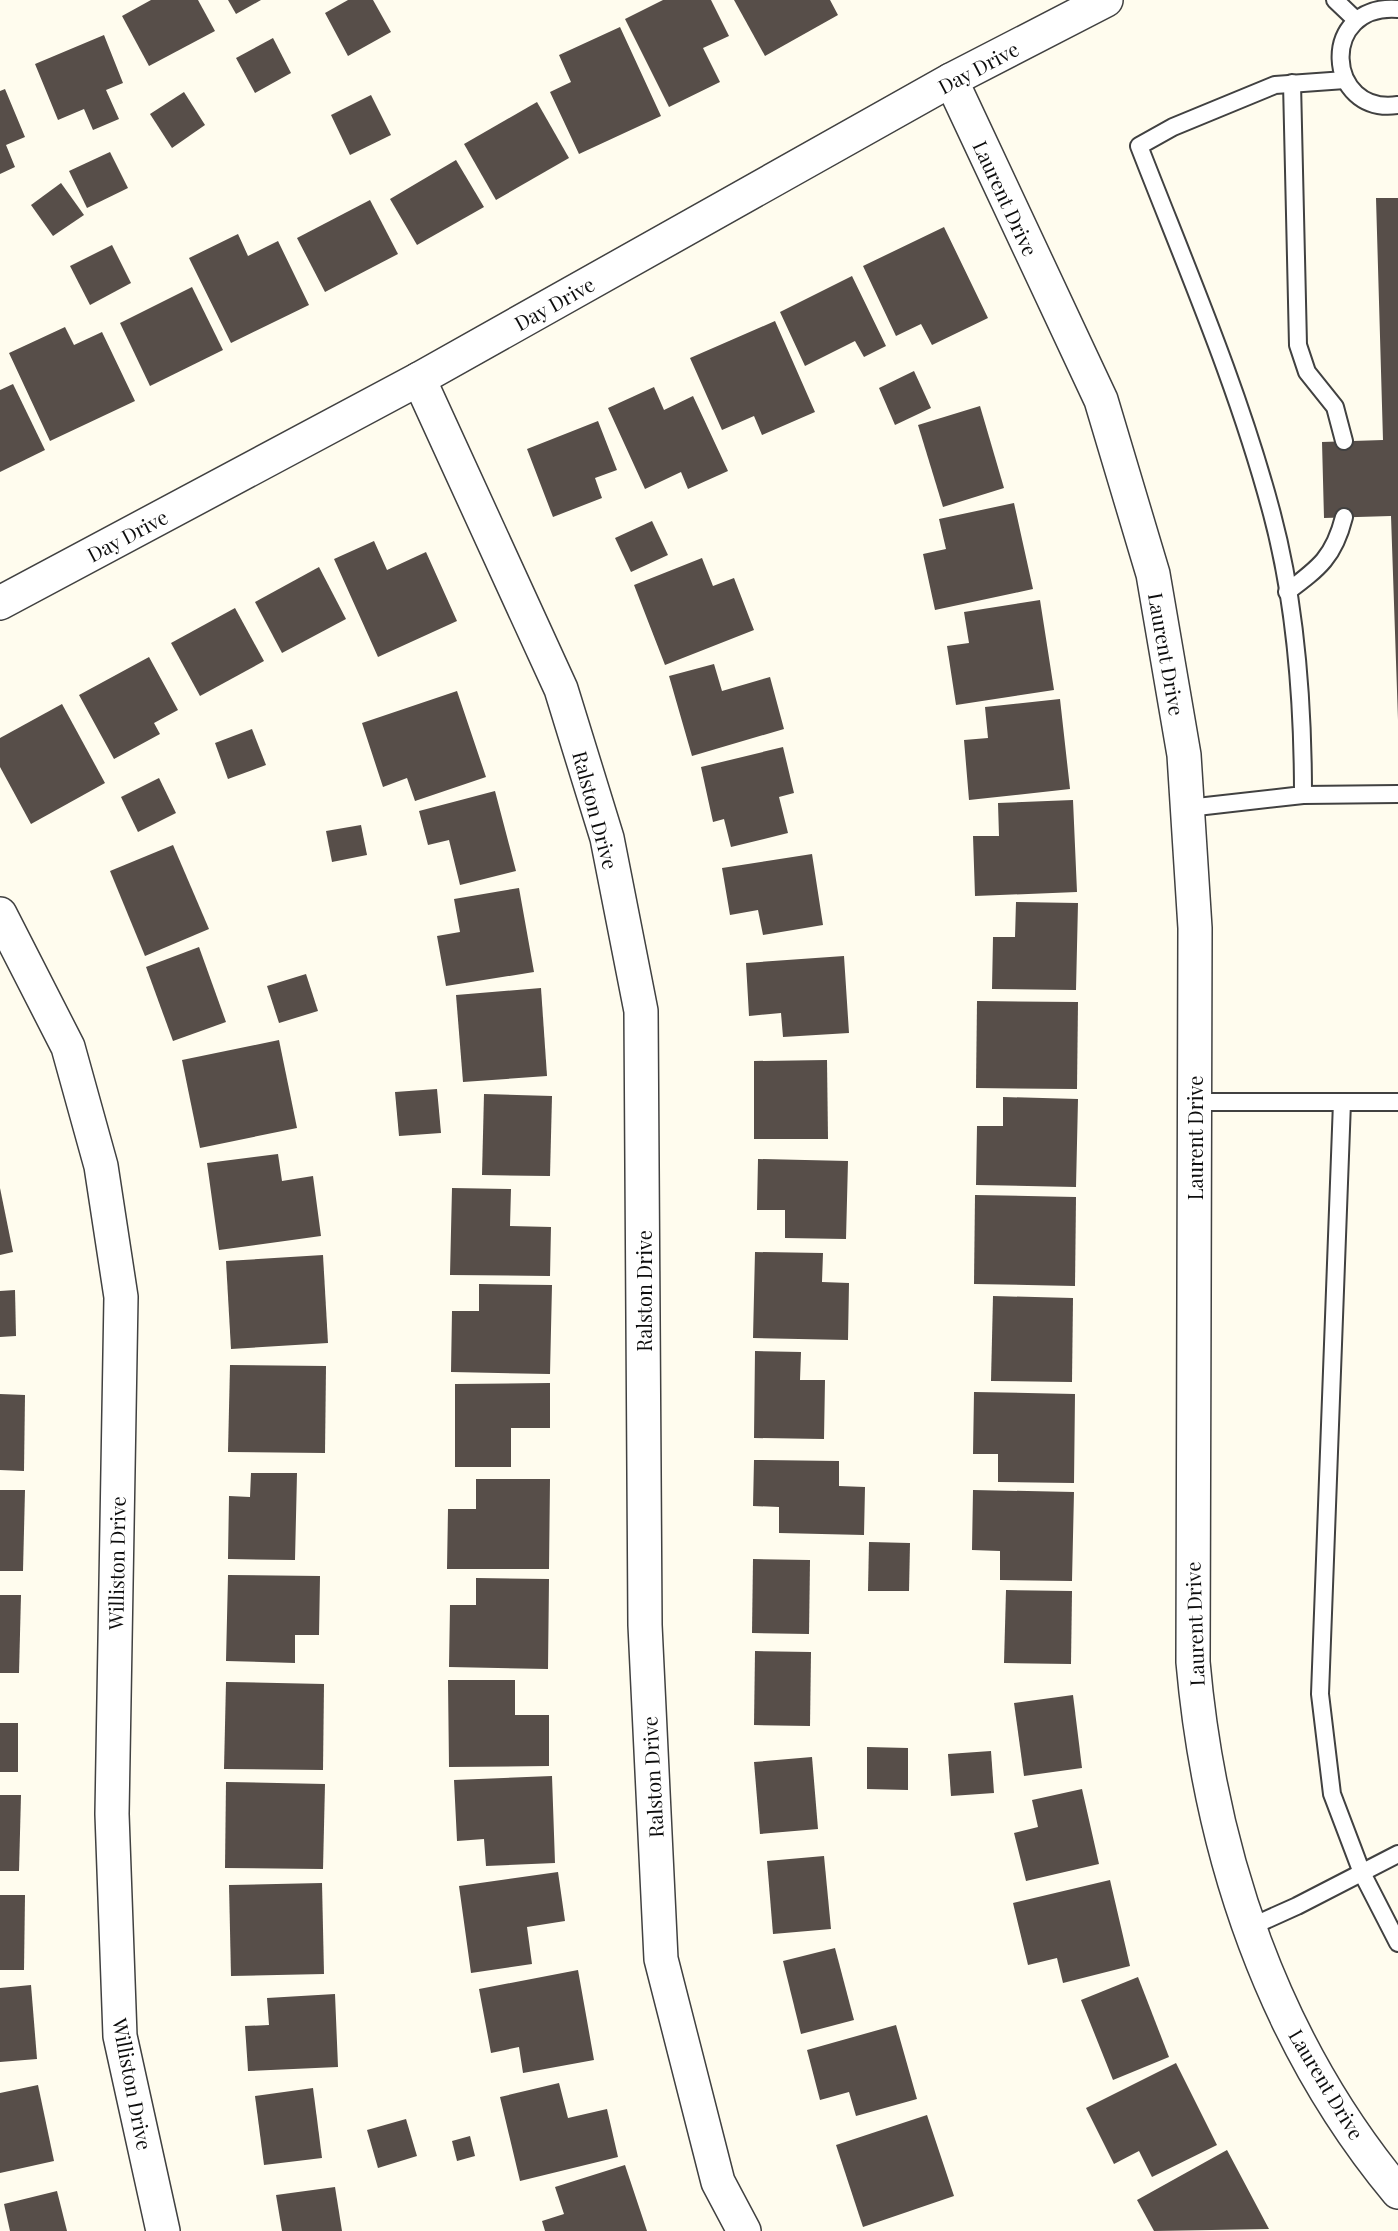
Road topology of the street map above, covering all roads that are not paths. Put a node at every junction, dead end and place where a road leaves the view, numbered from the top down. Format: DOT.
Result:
graph roads {
  1 [pos="1106,0"];
  2 [pos="1335,0"];
  3 [pos="1398,9"];
  4 [pos="1356,20"];
  5 [pos="951,80"];
  6 [pos="1345,80"];
  7 [pos="1292,83"];
  8 [pos="1398,105"];
  9 [pos="419,379"];
  10 [pos="1344,441"];
  11 [pos="1344,517"];
  12 [pos="1287,592"];
  13 [pos="0,603"];
  14 [pos="1398,794"];
  15 [pos="1303,795"];
  16 [pos="1188,808"];
  17 [pos="0,914"];
  18 [pos="1194,1102"];
  19 [pos="1342,1102"];
  20 [pos="1398,1102"];
  21 [pos="1398,1854"];
  22 [pos="1362,1873"];
  23 [pos="1248,1928"];
  24 [pos="1398,1943"];
  25 [pos="1398,2192"];
  26 [pos="162,2231"];
  27 [pos="744,2231"];
  1 -- 5 [label="street, Day Drive"];
  2 -- 4 [label="lane"];
  3 -- 4 [label="lane"];
  4 -- 6 [label="lane"];
  5 -- 9 [label="street, Day Drive"];
  5 -- 16 [label="street, Laurent Drive"];
  6 -- 7 [label="lane"];
  6 -- 8 [label="lane"];
  7 -- 10 [label="lane"];
  7 -- 12 [label="lane"];
  9 -- 13 [label="street, Day Drive"];
  9 -- 27 [label="street, Ralston Drive"];
  11 -- 12 [label="lane"];
  12 -- 15 [label="lane"];
  14 -- 15 [label="lane"];
  15 -- 16 [label="lane"];
  16 -- 18 [label="street, Laurent Drive"];
  17 -- 26 [label="street, Williston Drive"];
  18 -- 19 [label="lane"];
  18 -- 23 [label="street, Laurent Drive"];
  19 -- 20 [label="lane"];
  19 -- 22 [label="lane"];
  21 -- 22 [label="lane"];
  22 -- 23 [label="lane"];
  22 -- 24 [label="lane"];
  23 -- 25 [label="street, Laurent Drive"];
}
